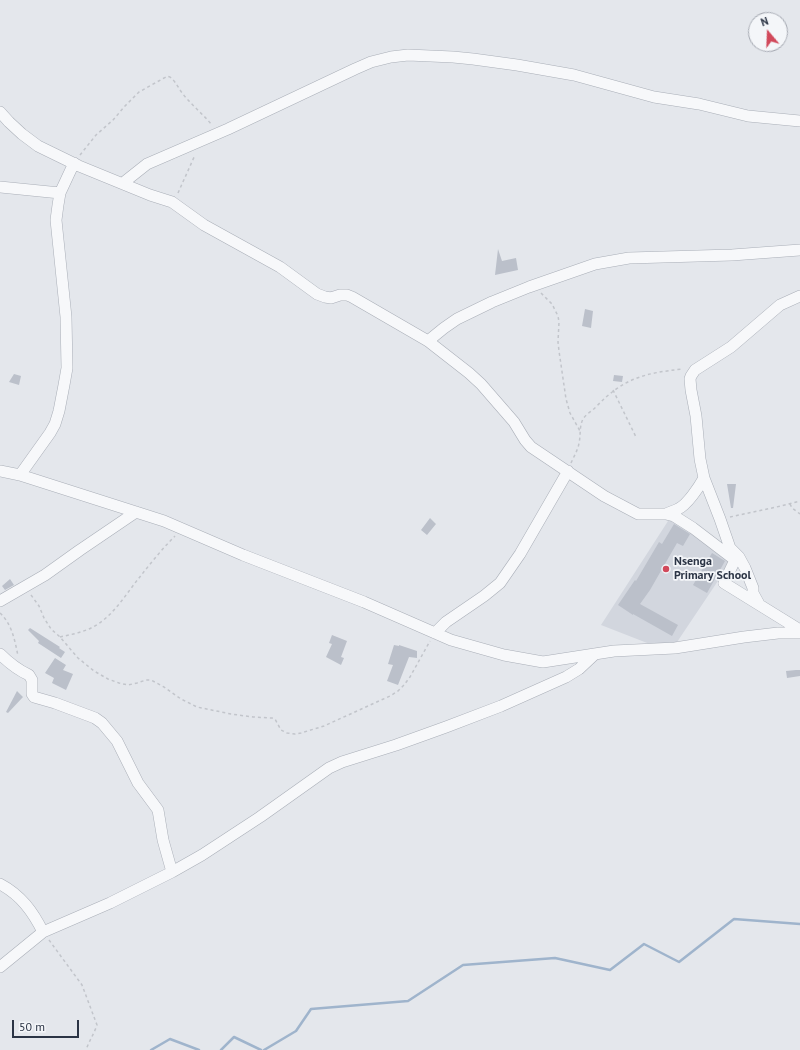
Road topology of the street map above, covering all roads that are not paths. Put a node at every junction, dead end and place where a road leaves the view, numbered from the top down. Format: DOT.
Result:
graph roads {
  1 [pos="0,112"];
  2 [pos="800,121"];
  3 [pos="74,163"];
  4 [pos="124,183"];
  5 [pos="0,187"];
  6 [pos="60,193"];
  7 [pos="800,250"];
  8 [pos="800,296"];
  9 [pos="428,341"];
  10 [pos="0,471"];
  11 [pos="568,471"];
  12 [pos="20,475"];
  13 [pos="704,478"];
  14 [pos="136,512"];
  15 [pos="666,514"];
  16 [pos="0,601"];
  17 [pos="759,604"];
  18 [pos="800,631"];
  19 [pos="435,633"];
  20 [pos="596,653"];
  21 [pos="0,654"];
  22 [pos="172,872"];
  23 [pos="0,884"];
  24 [pos="43,932"];
  25 [pos="0,967"];
  1 -- 3 [label="street"];
  2 -- 4 [label="street"];
  3 -- 4 [label="street"];
  3 -- 6 [label="street"];
  4 -- 9 [label="street"];
  5 -- 6 [label="street"];
  6 -- 12 [label="street"];
  7 -- 9 [label="street"];
  8 -- 13 [label="street"];
  9 -- 11 [label="street"];
  10 -- 12 [label="street"];
  11 -- 15 [label="street"];
  11 -- 19 [label="street"];
  12 -- 14 [label="street"];
  13 -- 15 [label="street"];
  13 -- 17 [label="street"];
  14 -- 16 [label="street"];
  14 -- 19 [label="street"];
  15 -- 17 [label="street"];
  17 -- 18 [label="street"];
  18 -- 20 [label="street"];
  19 -- 20 [label="street"];
  20 -- 22 [label="street"];
  21 -- 22 [label="street"];
  22 -- 24 [label="street"];
  23 -- 24 [label="street"];
  24 -- 25 [label="street"];
}
